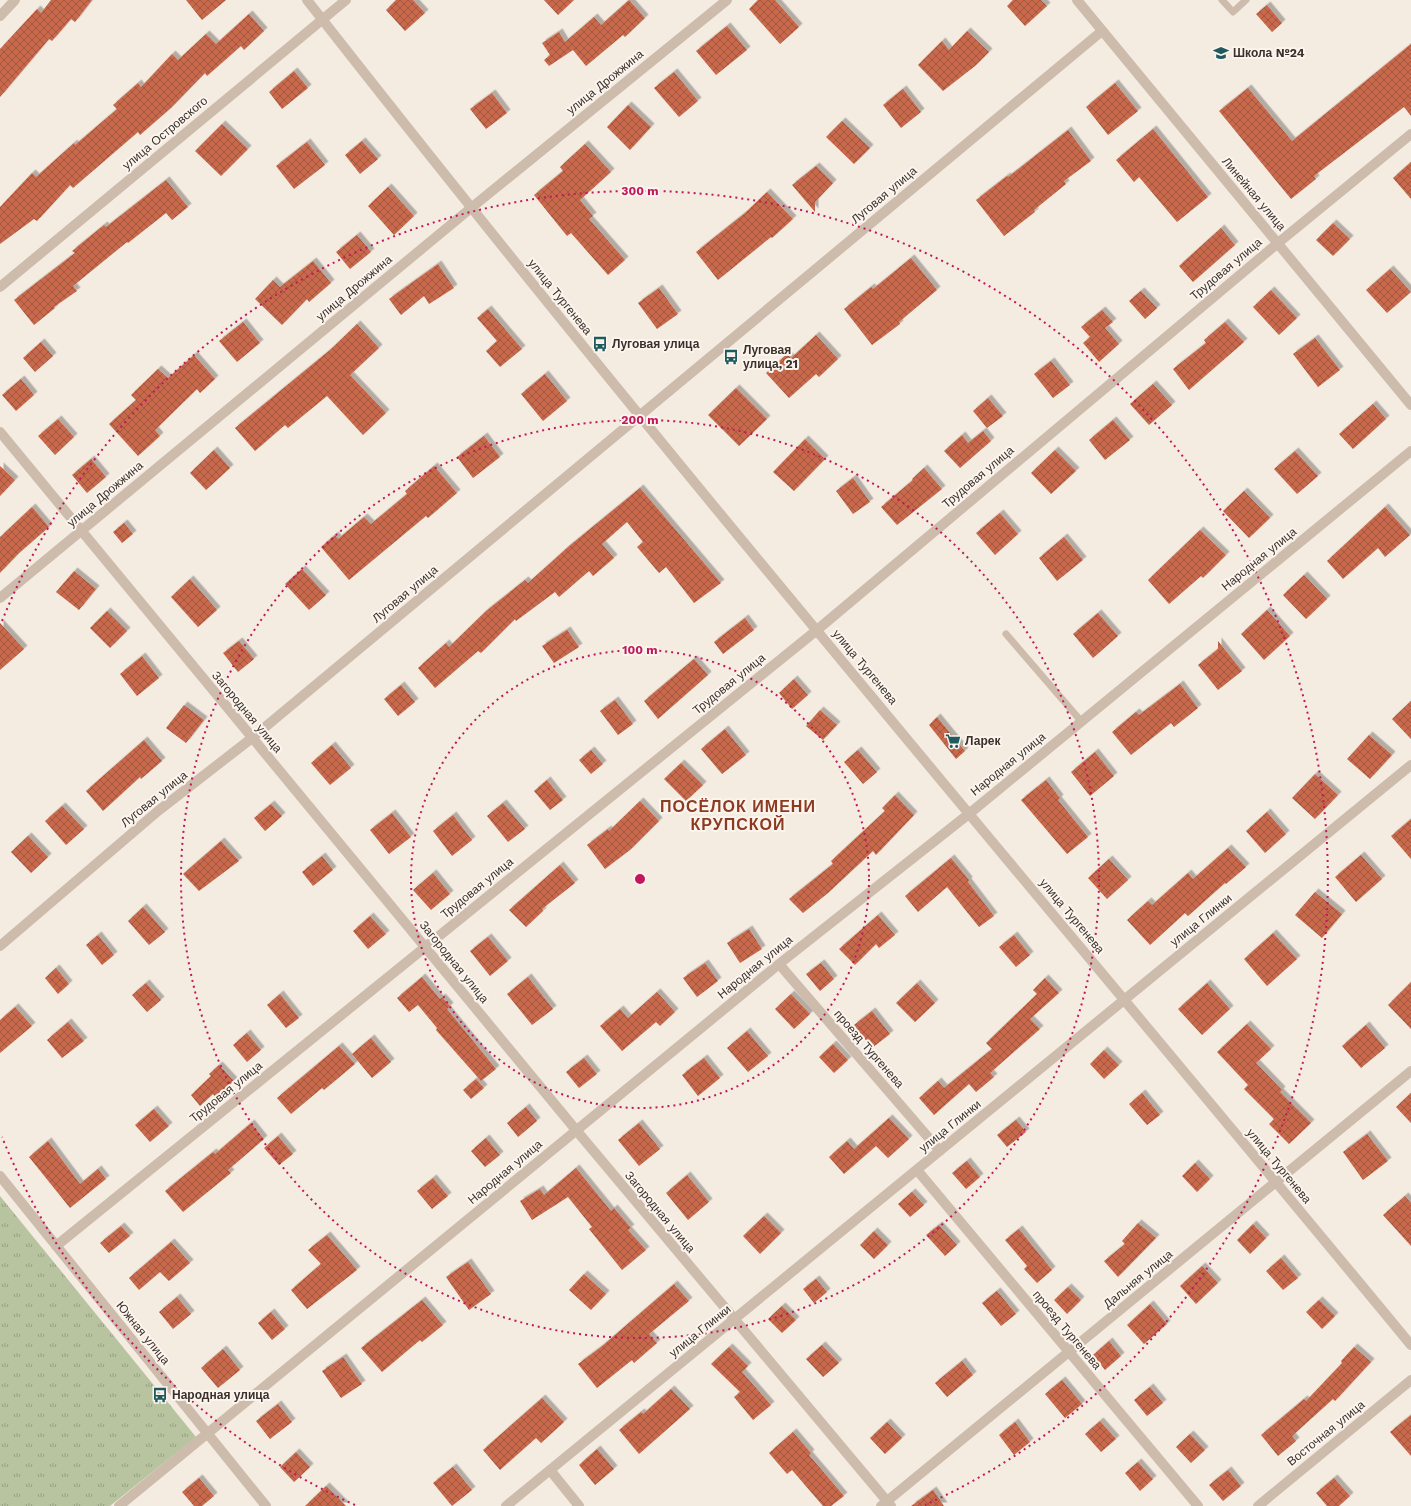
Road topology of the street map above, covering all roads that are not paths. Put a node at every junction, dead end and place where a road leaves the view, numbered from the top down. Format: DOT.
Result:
graph roads {
  1 [pos="15,0"];
  2 [pos="307,0"];
  3 [pos="346,0"];
  4 [pos="727,0"];
  5 [pos="1222,0"];
  6 [pos="1246,0"];
  7 [pos="1079,1"];
  8 [pos="0,16"];
  9 [pos="322,20"];
  10 [pos="1102,31"];
  11 [pos="1411,134"];
  12 [pos="471,208"];
  13 [pos="1278,243"];
  14 [pos="0,287"];
  15 [pos="1411,405"];
  16 [pos="640,416"];
  17 [pos="0,432"];
  18 [pos="1411,451"];
  19 [pos="81,531"];
  20 [pos="0,598"];
  21 [pos="817,630"];
  22 [pos="1006,634"];
  23 [pos="1081,721"];
  24 [pos="252,738"];
  25 [pos="1411,765"];
  26 [pos="970,813"];
  27 [pos="0,946"];
  28 [pos="425,946"];
  29 [pos="779,964"];
  30 [pos="1124,1000"];
  31 [pos="1411,1071"];
  32 [pos="576,1130"];
  33 [pos="940,1151"];
  34 [pos="917,1170"];
  35 [pos="0,1176"];
  36 [pos="1276,1182"];
  37 [pos="56,1246"];
  38 [pos="733,1320"];
  39 [pos="1411,1345"];
  40 [pos="1068,1353"];
  41 [pos="1411,1380"];
  42 [pos="207,1435"];
  43 [pos="550,1470"];
  44 [pos="886,1504"];
  45 [pos="119,1506"];
  46 [pos="266,1506"];
  47 [pos="506,1506"];
  48 [pos="579,1506"];
  49 [pos="1198,1506"];
  50 [pos="1258,1506"];
  1 -- 8 [label="street"];
  2 -- 9 [label="street, улица Тургенева"];
  3 -- 9 [label="street, улица Островского"];
  4 -- 12 [label="street, улица Дрожжина"];
  5 -- 6 [label="lane"];
  7 -- 10 [label="street, Линейная улица"];
  9 -- 12 [label="street, улица Тургенева"];
  9 -- 14 [label="street, улица Островского"];
  10 -- 13 [label="street, Линейная улица"];
  10 -- 16 [label="street, Луговая улица"];
  11 -- 13 [label="street, Трудовая улица"];
  12 -- 16 [label="street, улица Тургенева"];
  12 -- 19 [label="street, улица Дрожжина"];
  13 -- 15 [label="street, Линейная улица"];
  13 -- 21 [label="street, Трудовая улица"];
  16 -- 21 [label="street, улица Тургенева"];
  16 -- 24 [label="street, Луговая улица"];
  17 -- 19 [label="street, Загородная улица"];
  18 -- 23 [label="street, Народная улица"];
  19 -- 20 [label="street, улица Дрожжина"];
  19 -- 24 [label="street, Загородная улица"];
  21 -- 26 [label="street, улица Тургенева"];
  21 -- 28 [label="street, Трудовая улица"];
  22 -- 23 [label="lane"];
  23 -- 26 [label="street, Народная улица"];
  24 -- 27 [label="street, Луговая улица"];
  24 -- 28 [label="street, Загородная улица"];
  25 -- 30 [label="street, улица Глинки"];
  26 -- 29 [label="street, Народная улица"];
  26 -- 30 [label="street, улица Тургенева"];
  28 -- 32 [label="street, Загородная улица"];
  28 -- 37 [label="street, Трудовая улица"];
  29 -- 32 [label="street, Народная улица"];
  29 -- 33 [label="street, проезд Тургенева"];
  30 -- 33 [label="street, улица Глинки"];
  30 -- 36 [label="street, улица Тургенева"];
  31 -- 36 [label="street, Дальняя улица"];
  32 -- 38 [label="street, Загородная улица"];
  32 -- 42 [label="street, Народная улица"];
  33 -- 34 [label="street, улица Глинки"];
  34 -- 38 [label="street, улица Глинки"];
  34 -- 40 [label="street, проезд Тургенева"];
  35 -- 37 [label="street, Южная улица"];
  36 -- 39 [label="street, улица Тургенева"];
  36 -- 40 [label="street, Дальняя улица"];
  37 -- 42 [label="street, Южная улица"];
  38 -- 43 [label="street, улица Глинки"];
  38 -- 44 [label="street, Загородная улица"];
  40 -- 44 [label="street, Дальняя улица"];
  40 -- 49 [label="street, проезд Тургенева"];
  41 -- 50 [label="street, Восточная улица"];
  42 -- 45 [label="street, Народная улица"];
  42 -- 46 [label="street, Южная улица"];
  43 -- 47 [label="street, улица Глинки"];
  43 -- 48 [label="street"];
}
